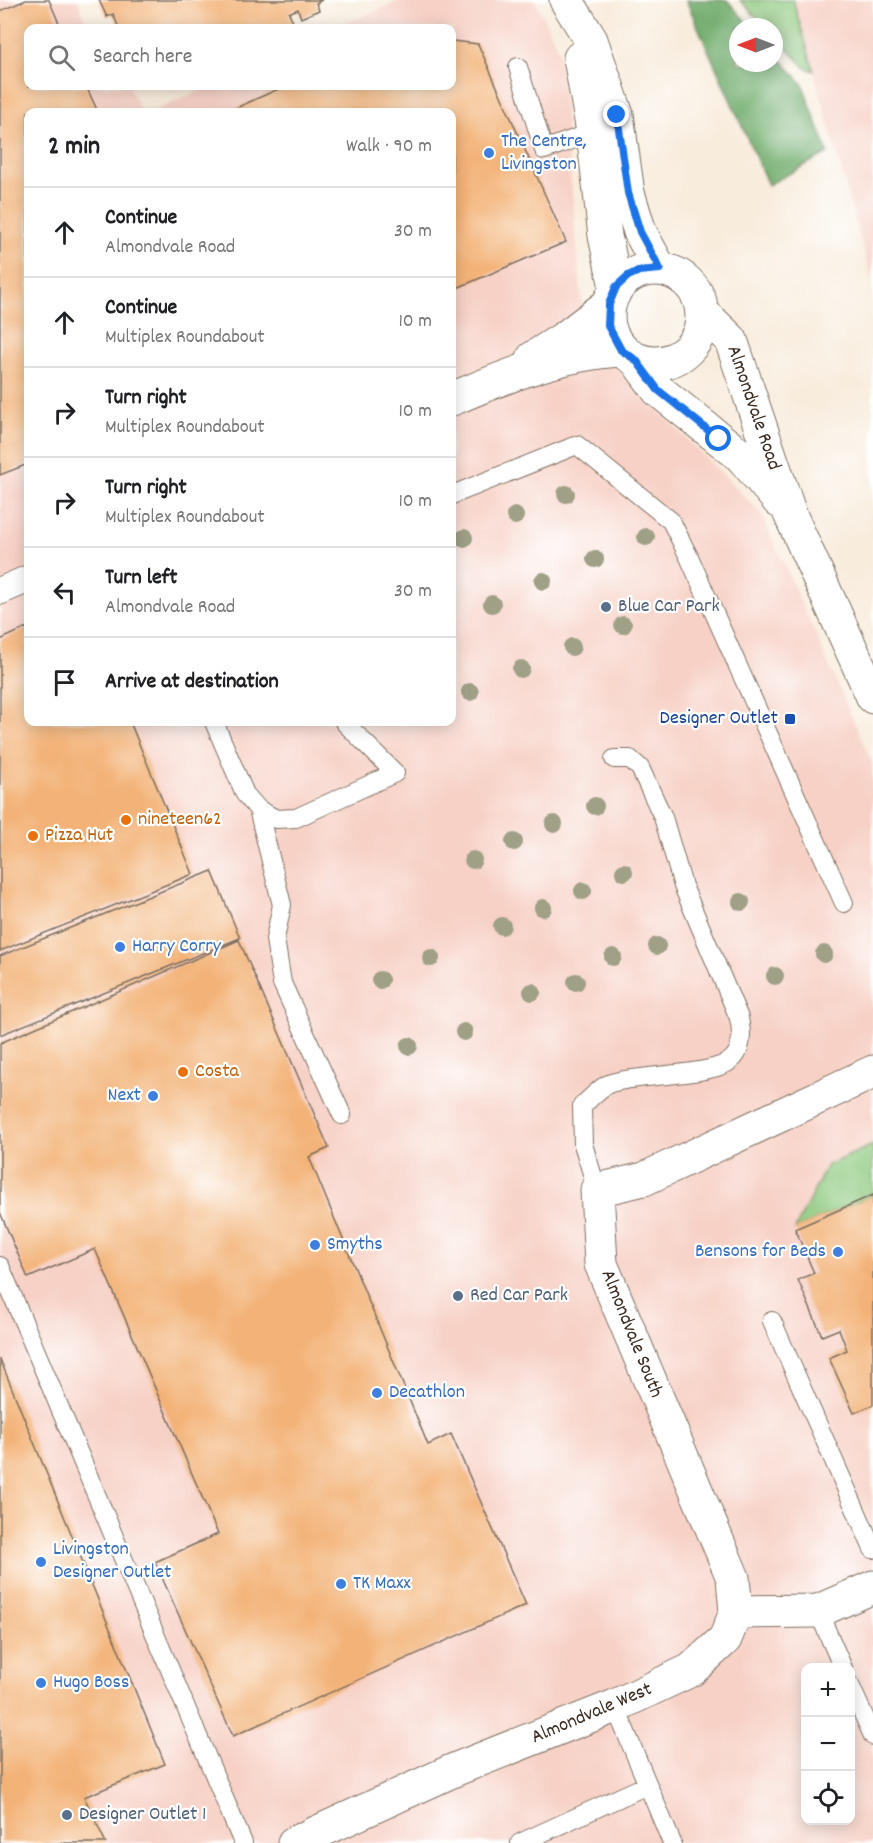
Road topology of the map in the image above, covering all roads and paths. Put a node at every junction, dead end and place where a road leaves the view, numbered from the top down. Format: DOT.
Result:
graph roads {
  1 [pos="568,4"];
  2 [pos="518,67"];
  3 [pos="593,132"];
  4 [pos="660,269"];
  5 [pos="612,296"];
  6 [pos="702,312"];
  7 [pos="629,355"];
  8 [pos="504,377"];
  9 [pos="456,397"];
  10 [pos="456,493"];
  11 [pos="790,514"];
  12 [pos="24,581"];
  13 [pos="0,591"];
  14 [pos="873,697"];
  15 [pos="216,726"];
  16 [pos="348,726"];
  17 [pos="614,759"];
  18 [pos="258,809"];
  19 [pos="844,903"];
  20 [pos="871,1075"];
  21 [pos="342,1115"];
  22 [pos="597,1190"];
  23 [pos="0,1266"];
  24 [pos="772,1321"];
  25 [pos="873,1550"];
  26 [pos="873,1587"];
  27 [pos="818,1611"];
  28 [pos="736,1612"];
  29 [pos="841,1663"];
  30 [pos="855,1696"];
  31 [pos="615,1706"];
  32 [pos="873,1736"];
  33 [pos="647,1785"];
  34 [pos="243,1843"];
  35 [pos="294,1843"];
  36 [pos="520,1843"];
  37 [pos="672,1843"];
  1 -- 3 [label="street"];
  1 -- 4 [label="street"];
  2 -- 3 [label="lane"];
  3 -- 5 [label="street"];
  4 -- 5 [label="street"];
  4 -- 6 [label="street"];
  5 -- 7 [label="street"];
  5 -- 8 [label="street"];
  6 -- 7 [label="street"];
  6 -- 11 [label="street, Almondvale Road"];
  7 -- 8 [label="street"];
  7 -- 11 [label="street, Almondvale Road"];
  8 -- 9 [label="street"];
  10 -- 19 [label="lane"];
  11 -- 14 [label="street, Almondvale Road"];
  12 -- 13 [label="street"];
  15 -- 18 [label="lane"];
  16 -- 18 [label="lane"];
  17 -- 22 [label="lane"];
  18 -- 21 [label="lane"];
  20 -- 22 [label="street"];
  22 -- 28 [label="street, Almondvale South"];
  23 -- 34 [label="lane"];
  24 -- 25 [label="lane"];
  26 -- 27 [label="street"];
  27 -- 28 [label="street"];
  27 -- 29 [label="lane"];
  28 -- 31 [label="street, Almondvale West"];
  30 -- 32 [label="lane"];
  31 -- 33 [label="lane"];
  31 -- 35 [label="street, Almondvale West"];
  33 -- 36 [label="lane"];
  33 -- 37 [label="lane"];
}
